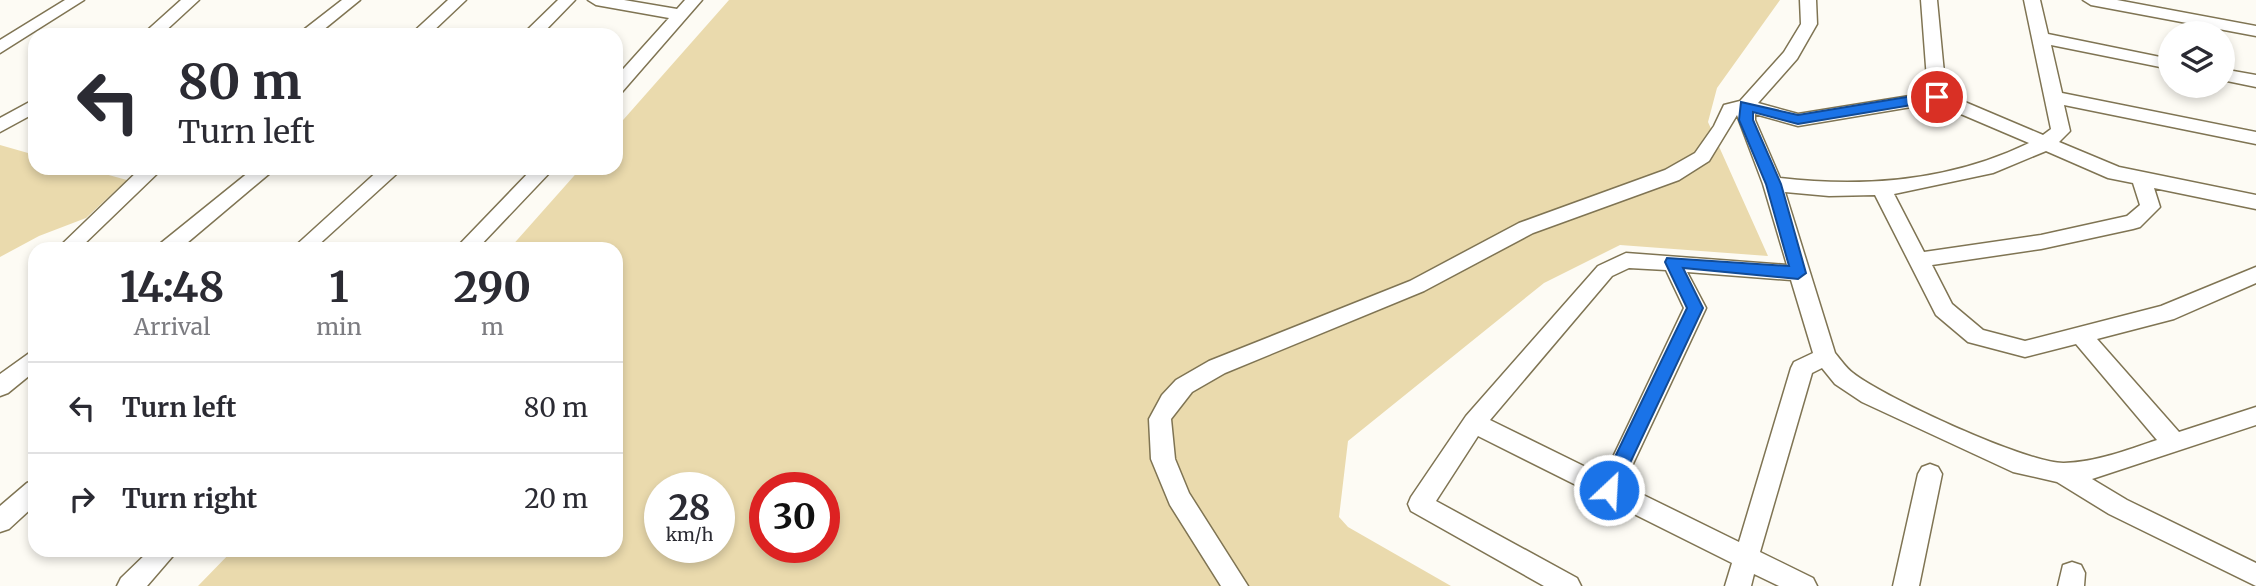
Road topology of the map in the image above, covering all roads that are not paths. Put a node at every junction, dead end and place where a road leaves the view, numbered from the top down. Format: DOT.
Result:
graph roads {
  1 [pos="76,0"];
  2 [pos="191,0"];
  3 [pos="327,0"];
  4 [pos="458,0"];
  5 [pos="567,0"];
  6 [pos="596,0"];
  7 [pos="694,0"];
  8 [pos="1808,0"];
  9 [pos="1929,0"];
  10 [pos="2032,0"];
  11 [pos="2091,0"];
  12 [pos="349,2"];
  13 [pos="681,15"];
  14 [pos="32,28"];
  15 [pos="159,28"];
  16 [pos="315,28"];
  17 [pos="427,28"];
  18 [pos="538,28"];
  19 [pos="28,30"];
  20 [pos="2256,31"];
  21 [pos="2040,37"];
  22 [pos="0,48"];
  23 [pos="2158,62"];
  24 [pos="2235,77"];
  25 [pos="623,80"];
  26 [pos="2256,81"];
  27 [pos="1937,97"];
  28 [pos="2054,97"];
  29 [pos="1746,106"];
  30 [pos="28,109"];
  31 [pos="0,126"];
  32 [pos="2256,138"];
  33 [pos="2048,143"];
  34 [pos="146,175"];
  35 [pos="257,175"];
  36 [pos="385,175"];
  37 [pos="537,175"];
  38 [pos="2141,178"];
  39 [pos="1773,184"];
  40 [pos="1880,186"];
  41 [pos="2256,202"];
  42 [pos="74,242"];
  43 [pos="175,242"];
  44 [pos="310,242"];
  45 [pos="472,242"];
  46 [pos="1918,260"];
  47 [pos="1672,262"];
  48 [pos="1798,273"];
  49 [pos="2256,275"];
  50 [pos="2081,335"];
  51 [pos="1825,357"];
  52 [pos="28,364"];
  53 [pos="0,387"];
  54 [pos="2256,416"];
  55 [pos="1474,423"];
  56 [pos="2174,443"];
  57 [pos="2062,473"];
  58 [pos="1930,474"];
  59 [pos="1609,490"];
  60 [pos="28,496"];
  61 [pos="0,521"];
  62 [pos="159,557"];
  63 [pos="1746,559"];
  64 [pos="2256,575"];
  65 [pos="130,586"];
  66 [pos="1235,586"];
  67 [pos="1568,586"];
  68 [pos="1738,586"];
  69 [pos="1804,586"];
  70 [pos="1906,586"];
  1 -- 14 [label="street"];
  2 -- 15 [label="street"];
  3 -- 12 [label="street"];
  4 -- 17 [label="street"];
  5 -- 18 [label="street"];
  6 -- 13 [label="street"];
  7 -- 13 [label="street"];
  8 -- 29 [label="street"];
  9 -- 27 [label="street"];
  10 -- 21 [label="street"];
  11 -- 20 [label="street"];
  12 -- 16 [label="street"];
  13 -- 25 [label="street"];
  19 -- 22 [label="street"];
  21 -- 23 [label="street"];
  21 -- 28 [label="street"];
  24 -- 26 [label="street"];
  27 -- 29 [label="street"];
  27 -- 33 [label="street"];
  28 -- 32 [label="street"];
  28 -- 33 [label="street"];
  29 -- 39 [label="street"];
  29 -- 66 [label="street"];
  30 -- 31 [label="street"];
  33 -- 38 [label="street"];
  33 -- 40 [label="street"];
  34 -- 42 [label="street"];
  35 -- 43 [label="street"];
  36 -- 44 [label="street"];
  37 -- 45 [label="street"];
  38 -- 41 [label="street"];
  38 -- 46 [label="street"];
  39 -- 40 [label="street"];
  39 -- 48 [label="street"];
  40 -- 46 [label="street"];
  46 -- 50 [label="street"];
  47 -- 48 [label="street"];
  47 -- 55 [label="street"];
  47 -- 59 [label="street"];
  48 -- 51 [label="street"];
  49 -- 50 [label="street"];
  50 -- 56 [label="street"];
  51 -- 57 [label="street"];
  51 -- 63 [label="street"];
  52 -- 53 [label="street"];
  54 -- 56 [label="street"];
  55 -- 59 [label="street"];
  55 -- 67 [label="street"];
  56 -- 57 [label="street"];
  57 -- 64 [label="street"];
  58 -- 70 [label="street"];
  59 -- 63 [label="street"];
  60 -- 61 [label="street"];
  62 -- 65 [label="street"];
  63 -- 68 [label="street"];
  63 -- 69 [label="street"];
}
